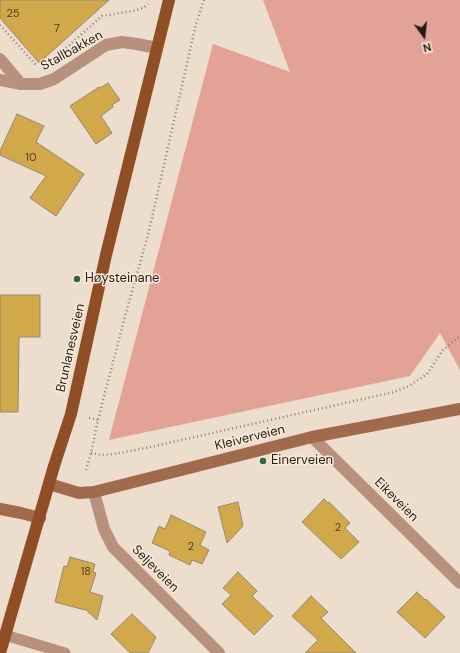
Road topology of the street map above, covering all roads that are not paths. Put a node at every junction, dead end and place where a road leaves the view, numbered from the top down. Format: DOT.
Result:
graph roads {
  1 [pos="169,0"];
  2 [pos="157,48"];
  3 [pos="0,59"];
  4 [pos="0,80"];
  5 [pos="21,84"];
  6 [pos="460,409"];
  7 [pos="312,437"];
  8 [pos="49,484"];
  9 [pos="94,492"];
  10 [pos="0,509"];
  11 [pos="40,518"];
  12 [pos="460,583"];
  13 [pos="5,635"];
  14 [pos="0,653"];
  15 [pos="65,653"];
  16 [pos="219,653"];
  1 -- 2 [label="main road, Brunlanesveien"];
  2 -- 5 [label="street, Stallbakken"];
  2 -- 8 [label="main road, Brunlanesveien"];
  3 -- 5 [label="street"];
  4 -- 5 [label="street, Stallbakken"];
  6 -- 7 [label="street, Kleiverveien"];
  7 -- 9 [label="street, Kleiverveien"];
  7 -- 12 [label="street, Eikeveien"];
  8 -- 9 [label="street, Kleiverveien"];
  8 -- 11 [label="main road, Brunlanesveien"];
  9 -- 16 [label="street, Seljeveien"];
  10 -- 11 [label="street"];
  11 -- 13 [label="main road, Brunlanesveien"];
  13 -- 14 [label="main road, Brunlanesveien"];
  13 -- 15 [label="lane"];
}
